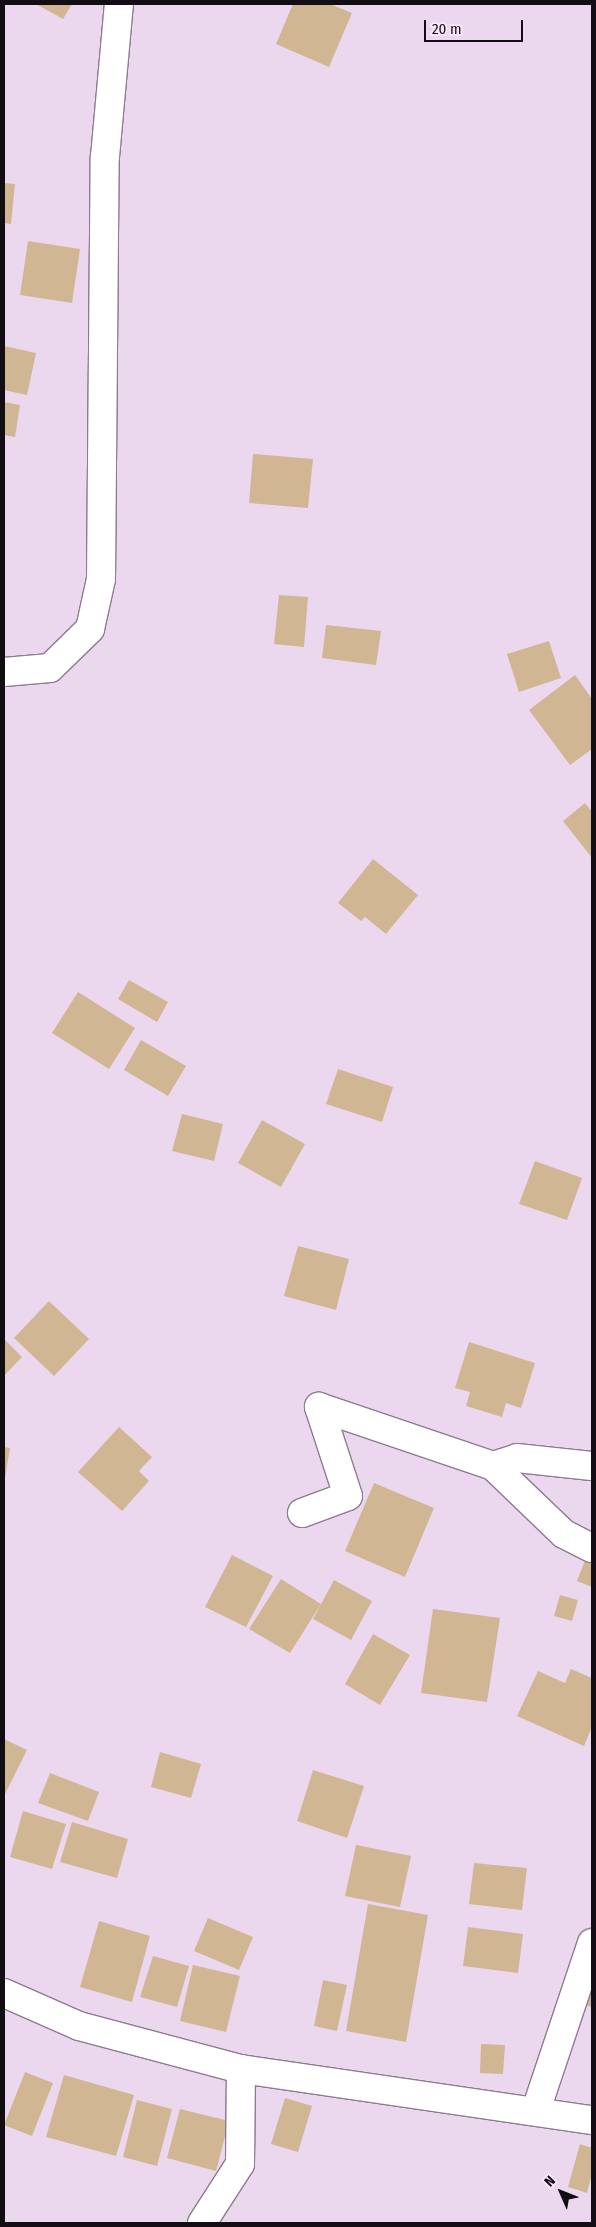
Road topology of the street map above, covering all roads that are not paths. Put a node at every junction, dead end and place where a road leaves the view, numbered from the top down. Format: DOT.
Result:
graph roads {
  1 [pos="119,4"];
  2 [pos="4,672"];
  3 [pos="493,1466"];
  4 [pos="592,1466"];
  5 [pos="302,1513"];
  6 [pos="592,1548"];
  7 [pos="592,1943"];
  8 [pos="4,1993"];
  9 [pos="242,2069"];
  10 [pos="536,2110"];
  11 [pos="592,2120"];
  12 [pos="202,2223"];
  1 -- 2 [label="street"];
  3 -- 4 [label="street"];
  3 -- 5 [label="street"];
  3 -- 6 [label="street"];
  7 -- 10 [label="street"];
  8 -- 9 [label="street"];
  9 -- 10 [label="street"];
  9 -- 12 [label="street"];
  10 -- 11 [label="street"];
}
